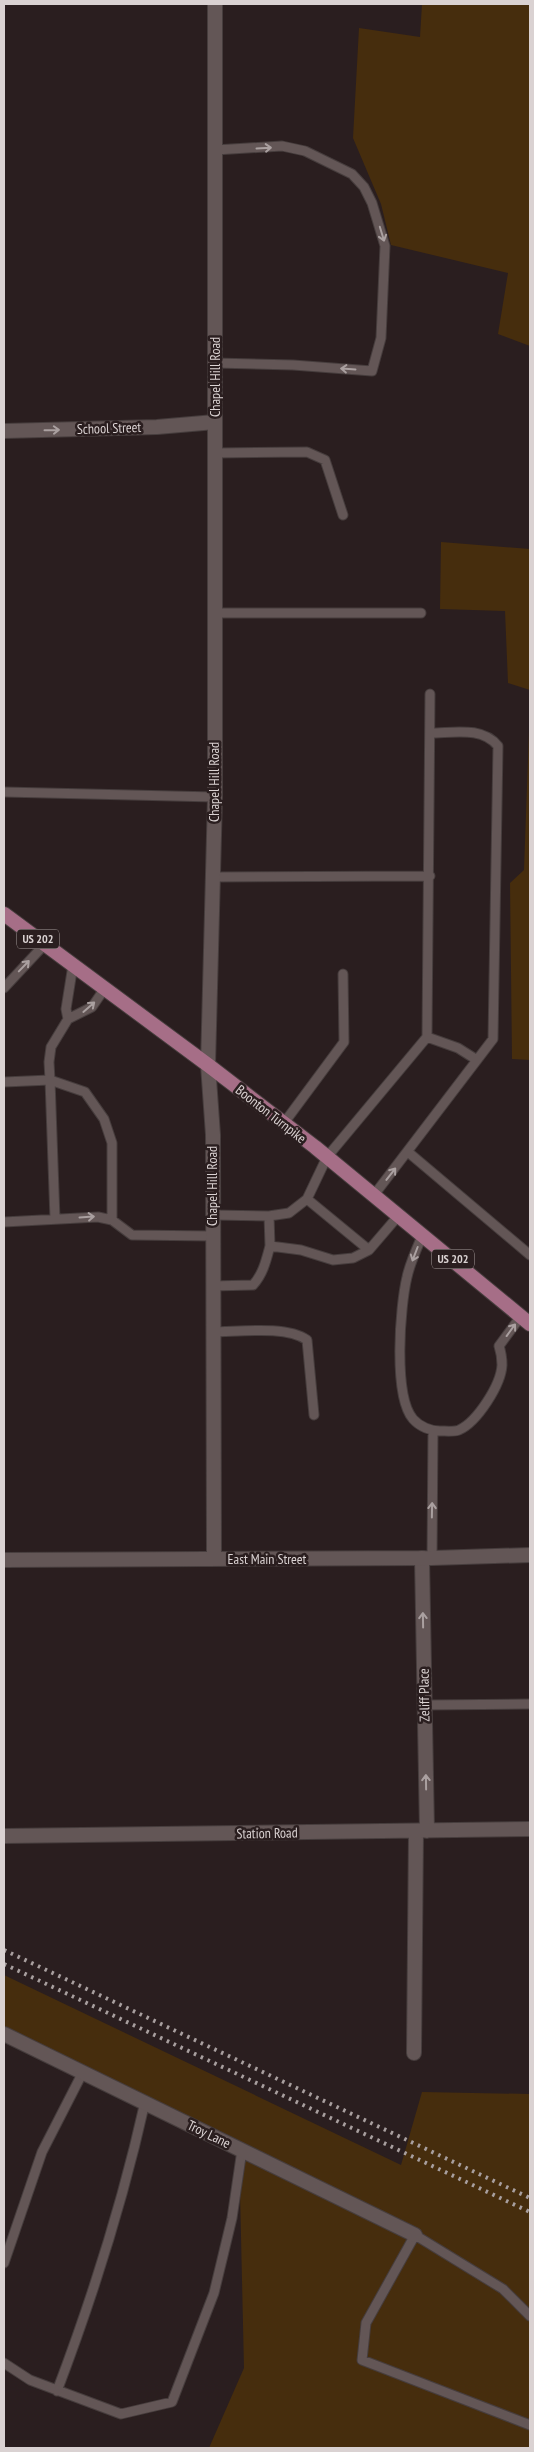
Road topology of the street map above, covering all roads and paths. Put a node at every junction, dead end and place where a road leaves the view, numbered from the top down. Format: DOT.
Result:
graph roads {
  1 [pos="215,4"];
  2 [pos="215,150"];
  3 [pos="215,363"];
  4 [pos="215,422"];
  5 [pos="4,431"];
  6 [pos="215,453"];
  7 [pos="343,515"];
  8 [pos="213,613"];
  9 [pos="421,613"];
  10 [pos="430,694"];
  11 [pos="430,734"];
  12 [pos="4,792"];
  13 [pos="215,796"];
  14 [pos="430,876"];
  15 [pos="213,878"];
  16 [pos="4,914"];
  17 [pos="44,944"];
  18 [pos="72,964"];
  19 [pos="342,974"];
  20 [pos="4,988"];
  21 [pos="105,988"];
  22 [pos="68,1019"];
  23 [pos="427,1037"];
  24 [pos="477,1060"];
  25 [pos="208,1065"];
  26 [pos="50,1080"];
  27 [pos="4,1082"];
  28 [pos="284,1123"];
  29 [pos="408,1152"];
  30 [pos="327,1157"];
  31 [pos="374,1195"];
  32 [pos="307,1199"];
  33 [pos="212,1215"];
  34 [pos="399,1215"];
  35 [pos="269,1216"];
  36 [pos="55,1219"];
  37 [pos="112,1220"];
  38 [pos="4,1222"];
  39 [pos="423,1234"];
  40 [pos="212,1236"];
  41 [pos="270,1246"];
  42 [pos="369,1250"];
  43 [pos="530,1255"];
  44 [pos="212,1286"];
  45 [pos="526,1320"];
  46 [pos="212,1332"];
  47 [pos="314,1414"];
  48 [pos="434,1431"];
  49 [pos="530,1555"];
  50 [pos="427,1558"];
  51 [pos="214,1559"];
  52 [pos="4,1560"];
  53 [pos="530,1704"];
  54 [pos="424,1705"];
  55 [pos="530,1829"];
  56 [pos="422,1831"];
  57 [pos="4,1836"];
  58 [pos="4,2034"];
  59 [pos="414,2053"];
  60 [pos="83,2072"];
  61 [pos="145,2102"];
  62 [pos="242,2150"];
  63 [pos="415,2235"];
  64 [pos="4,2263"];
  65 [pos="530,2316"];
  66 [pos="4,2363"];
  67 [pos="57,2391"];
  68 [pos="530,2426"];
  1 -- 2 [label="main road, Chapel Hill Road"];
  2 -- 3 [label="main road, Chapel Hill Road"];
  2 -- 3 [label="lane, one-way"];
  3 -- 4 [label="main road, Chapel Hill Road"];
  5 -- 4 [label="main road, School Street, one-way"];
  4 -- 6 [label="main road, Chapel Hill Road"];
  6 -- 7 [label="lane"];
  6 -- 8 [label="main road, Chapel Hill Road"];
  8 -- 9 [label="lane"];
  8 -- 13 [label="main road, Chapel Hill Road"];
  10 -- 11 [label="lane"];
  11 -- 14 [label="lane"];
  11 -- 24 [label="lane"];
  12 -- 13 [label="lane"];
  13 -- 15 [label="main road, Chapel Hill Road"];
  14 -- 15 [label="lane"];
  14 -- 23 [label="lane"];
  15 -- 25 [label="main road, Chapel Hill Road"];
  16 -- 17 [label="main road, Boonton Turnpike / US 202"];
  17 -- 18 [label="main road, Boonton Turnpike / US 202"];
  20 -- 17 [label="lane, one-way"];
  18 -- 21 [label="main road, Boonton Turnpike / US 202"];
  18 -- 22 [label="lane"];
  19 -- 28 [label="lane"];
  22 -- 21 [label="lane, one-way"];
  21 -- 25 [label="main road, Boonton Turnpike / US 202"];
  22 -- 26 [label="lane"];
  23 -- 24 [label="lane"];
  23 -- 30 [label="lane"];
  24 -- 29 [label="lane"];
  25 -- 28 [label="main road, Boonton Turnpike / US 202"];
  25 -- 33 [label="main road, Chapel Hill Road"];
  26 -- 27 [label="lane"];
  26 -- 36 [label="lane"];
  26 -- 37 [label="lane"];
  28 -- 30 [label="main road, Boonton Turnpike / US 202"];
  31 -- 29 [label="lane, one-way"];
  29 -- 43 [label="lane"];
  30 -- 31 [label="main road, Boonton Turnpike / US 202"];
  30 -- 32 [label="lane"];
  31 -- 34 [label="main road, Boonton Turnpike / US 202"];
  32 -- 35 [label="lane"];
  32 -- 42 [label="lane"];
  33 -- 35 [label="lane"];
  33 -- 40 [label="main road, Chapel Hill Road"];
  34 -- 39 [label="main road, Boonton Turnpike / US 202"];
  34 -- 42 [label="lane"];
  35 -- 41 [label="lane"];
  36 -- 37 [label="lane, one-way"];
  36 -- 38 [label="lane"];
  37 -- 40 [label="lane"];
  39 -- 45 [label="main road, Boonton Turnpike / US 202"];
  39 -- 48 [label="lane, one-way"];
  40 -- 44 [label="main road, Chapel Hill Road"];
  41 -- 42 [label="lane"];
  41 -- 44 [label="lane"];
  44 -- 46 [label="main road, Chapel Hill Road"];
  48 -- 45 [label="lane, one-way"];
  46 -- 47 [label="lane"];
  46 -- 51 [label="main road, Chapel Hill Road"];
  50 -- 48 [label="lane, one-way"];
  49 -- 50 [label="main road, East Main Street"];
  50 -- 51 [label="main road, East Main Street"];
  54 -- 50 [label="main road, Zeliff Place, one-way"];
  51 -- 52 [label="main road, East Main Street"];
  53 -- 54 [label="lane"];
  56 -- 54 [label="main road, Zeliff Place, one-way"];
  55 -- 56 [label="main road, Station Road"];
  56 -- 57 [label="main road, Station Road"];
  56 -- 59 [label="main road, Zeliff Place"];
  58 -- 60 [label="main road, Troy Lane"];
  60 -- 61 [label="main road, Troy Lane"];
  60 -- 64 [label="lane"];
  61 -- 62 [label="main road, Troy Lane"];
  61 -- 67 [label="lane"];
  62 -- 63 [label="main road, Troy Lane"];
  62 -- 67 [label="lane"];
  63 -- 65 [label="lane"];
  63 -- 68 [label="lane"];
  66 -- 67 [label="lane"];
}
